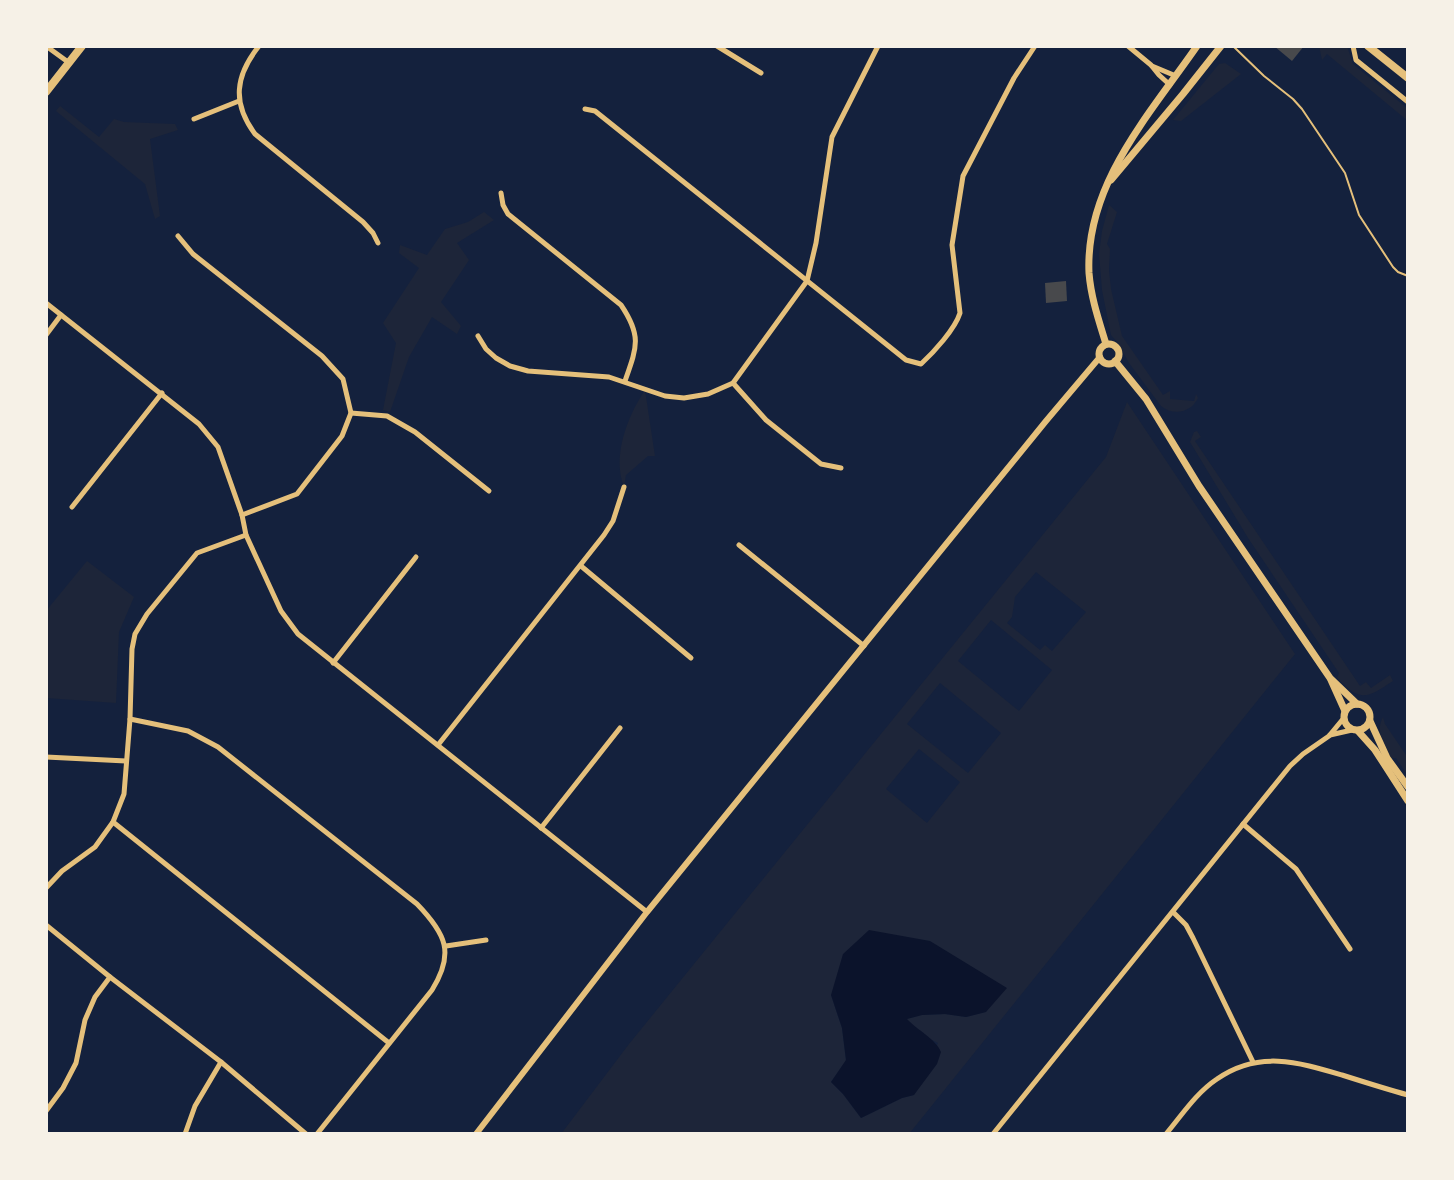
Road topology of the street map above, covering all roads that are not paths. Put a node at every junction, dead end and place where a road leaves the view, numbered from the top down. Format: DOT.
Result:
graph roads {
  1 [pos="46,46"];
  2 [pos="82,46"];
  3 [pos="259,46"];
  4 [pos="717,46"];
  5 [pos="878,46"];
  6 [pos="1035,46"];
  7 [pos="1128,46"];
  8 [pos="1197,46"];
  9 [pos="1220,46"];
  10 [pos="1233,46"];
  11 [pos="1353,46"];
  12 [pos="1368,46"];
  13 [pos="68,63"];
  14 [pos="1151,65"];
  15 [pos="761,73"];
  16 [pos="1176,76"];
  17 [pos="1408,78"];
  18 [pos="1170,85"];
  19 [pos="46,92"];
  20 [pos="1183,94"];
  21 [pos="239,101"];
  22 [pos="1408,102"];
  23 [pos="585,109"];
  24 [pos="194,119"];
  25 [pos="1107,185"];
  26 [pos="501,193"];
  27 [pos="178,236"];
  28 [pos="378,243"];
  29 [pos="1408,276"];
  30 [pos="807,281"];
  31 [pos="46,303"];
  32 [pos="61,315"];
  33 [pos="46,335"];
  34 [pos="478,336"];
  35 [pos="1106,344"];
  36 [pos="1100,357"];
  37 [pos="1115,361"];
  38 [pos="625,381"];
  39 [pos="733,383"];
  40 [pos="162,393"];
  41 [pos="351,413"];
  42 [pos="841,468"];
  43 [pos="624,487"];
  44 [pos="489,491"];
  45 [pos="72,507"];
  46 [pos="242,515"];
  47 [pos="246,535"];
  48 [pos="739,545"];
  49 [pos="416,557"];
  50 [pos="580,566"];
  51 [pos="864,646"];
  52 [pos="691,658"];
  53 [pos="333,663"];
  54 [pos="1330,678"];
  55 [pos="1357,704"];
  56 [pos="1344,715"];
  57 [pos="130,719"];
  58 [pos="1370,721"];
  59 [pos="620,728"];
  60 [pos="1355,730"];
  61 [pos="1329,736"];
  62 [pos="438,745"];
  63 [pos="46,757"];
  64 [pos="126,761"];
  65 [pos="1408,787"];
  66 [pos="1408,801"];
  67 [pos="113,822"];
  68 [pos="1243,824"];
  69 [pos="541,828"];
  70 [pos="46,888"];
  71 [pos="647,912"];
  72 [pos="1173,912"];
  73 [pos="46,925"];
  74 [pos="486,940"];
  75 [pos="446,946"];
  76 [pos="1350,949"];
  77 [pos="110,977"];
  78 [pos="389,1043"];
  79 [pos="221,1062"];
  80 [pos="1253,1062"];
  81 [pos="1408,1095"];
  82 [pos="46,1111"];
  83 [pos="185,1134"];
  84 [pos="306,1134"];
  85 [pos="317,1134"];
  86 [pos="476,1134"];
  87 [pos="993,1134"];
  88 [pos="1166,1134"];
  1 -- 13 [label="street"];
  2 -- 13 [label="main road"];
  3 -- 21 [label="street"];
  4 -- 15 [label="street"];
  5 -- 30 [label="street"];
  6 -- 30 [label="street"];
  7 -- 14 [label="street"];
  8 -- 16 [label="main road"];
  9 -- 20 [label="main road"];
  10 -- 29 [label="lane"];
  11 -- 22 [label="street"];
  12 -- 17 [label="main road"];
  13 -- 19 [label="main road"];
  14 -- 16 [label="street"];
  14 -- 18 [label="street"];
  16 -- 18 [label="main road"];
  16 -- 20 [label="main road"];
  18 -- 20 [label="main road"];
  18 -- 25 [label="main road"];
  20 -- 25 [label="main road"];
  21 -- 24 [label="street"];
  21 -- 28 [label="street"];
  23 -- 30 [label="street"];
  25 -- 35 [label="main road"];
  26 -- 38 [label="street"];
  27 -- 41 [label="street"];
  30 -- 39 [label="street"];
  31 -- 32 [label="street"];
  32 -- 33 [label="street"];
  32 -- 40 [label="street"];
  34 -- 38 [label="street"];
  35 -- 36 [label="main road"];
  35 -- 37 [label="main road"];
  36 -- 37 [label="main road"];
  36 -- 51 [label="street"];
  37 -- 54 [label="main road"];
  38 -- 39 [label="street"];
  39 -- 42 [label="street"];
  40 -- 45 [label="street"];
  40 -- 46 [label="street"];
  41 -- 44 [label="street"];
  41 -- 46 [label="street"];
  43 -- 50 [label="street"];
  46 -- 47 [label="street"];
  47 -- 53 [label="street"];
  47 -- 57 [label="street"];
  48 -- 51 [label="street"];
  49 -- 53 [label="street"];
  50 -- 52 [label="street"];
  50 -- 62 [label="street"];
  51 -- 71 [label="street"];
  53 -- 62 [label="street"];
  54 -- 55 [label="main road"];
  54 -- 56 [label="main road"];
  55 -- 56 [label="main road"];
  55 -- 58 [label="main road"];
  56 -- 60 [label="main road"];
  56 -- 61 [label="street"];
  57 -- 64 [label="street"];
  57 -- 75 [label="street"];
  58 -- 60 [label="main road"];
  58 -- 65 [label="main road"];
  59 -- 69 [label="street"];
  60 -- 61 [label="street"];
  60 -- 66 [label="main road"];
  61 -- 68 [label="street"];
  62 -- 69 [label="street"];
  63 -- 64 [label="street"];
  64 -- 67 [label="street"];
  67 -- 70 [label="street"];
  67 -- 78 [label="street"];
  68 -- 72 [label="street"];
  68 -- 76 [label="street"];
  69 -- 71 [label="street"];
  71 -- 86 [label="street"];
  72 -- 80 [label="street"];
  72 -- 87 [label="street"];
  73 -- 77 [label="street"];
  74 -- 75 [label="street"];
  75 -- 78 [label="street"];
  77 -- 79 [label="street"];
  77 -- 82 [label="street"];
  78 -- 85 [label="street"];
  79 -- 83 [label="street"];
  79 -- 84 [label="street"];
  80 -- 81 [label="street"];
  80 -- 88 [label="street"];
}
